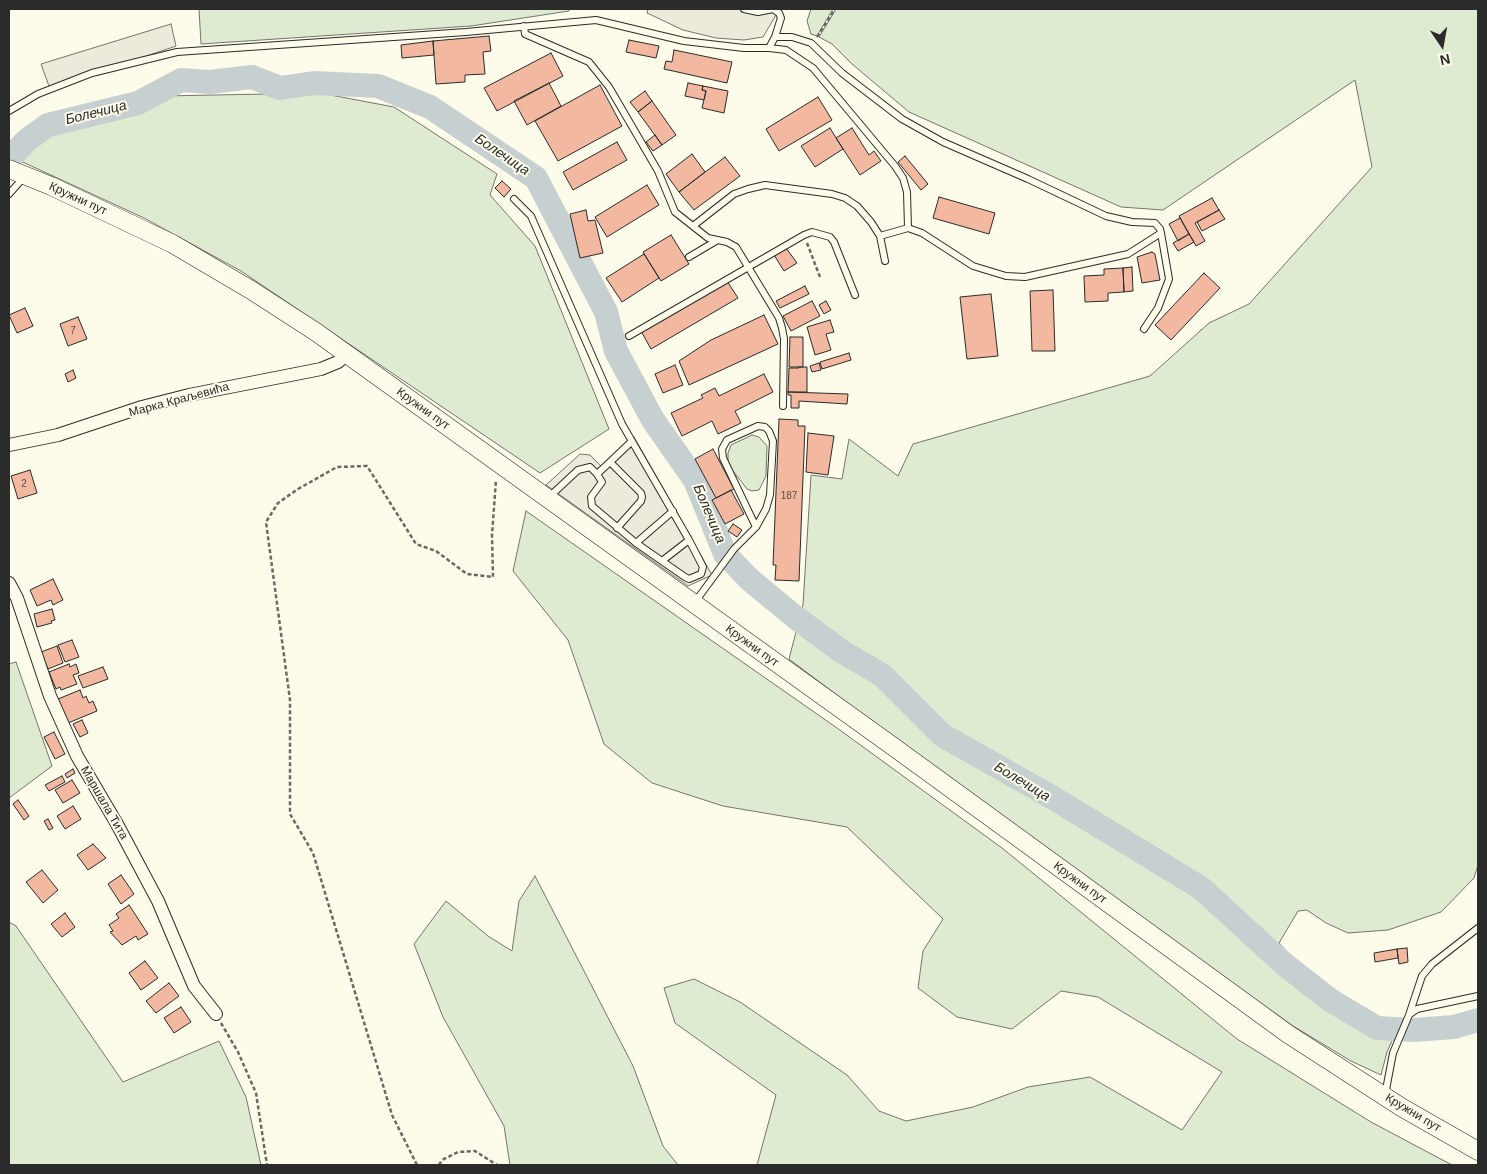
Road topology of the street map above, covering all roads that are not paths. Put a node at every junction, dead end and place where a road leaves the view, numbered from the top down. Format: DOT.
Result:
graph roads {
  1 [pos="744,9"];
  2 [pos="780,11"];
  3 [pos="524,26"];
  4 [pos="775,37"];
  5 [pos="769,48"];
  6 [pos="9,111"];
  7 [pos="18,172"];
  8 [pos="9,194"];
  9 [pos="514,199"];
  10 [pos="694,226"];
  11 [pos="908,228"];
  12 [pos="1160,233"];
  13 [pos="880,236"];
  14 [pos="716,241"];
  15 [pos="689,258"];
  16 [pos="886,261"];
  17 [pos="748,266"];
  18 [pos="855,296"];
  19 [pos="1144,329"];
  20 [pos="629,336"];
  21 [pos="347,354"];
  22 [pos="783,406"];
  23 [pos="631,442"];
  24 [pos="9,445"];
  25 [pos="610,462"];
  26 [pos="597,474"];
  27 [pos="547,498"];
  28 [pos="673,511"];
  29 [pos="756,527"];
  30 [pos="617,528"];
  31 [pos="689,540"];
  32 [pos="636,543"];
  33 [pos="662,561"];
  34 [pos="9,584"];
  35 [pos="693,604"];
  36 [pos="1478,928"];
  37 [pos="1478,996"];
  38 [pos="216,1014"];
  39 [pos="1409,1015"];
  40 [pos="1384,1096"];
  41 [pos="1478,1151"];
  1 -- 2 [label="lane"];
  2 -- 4 [label="lane"];
  3 -- 5 [label="lane"];
  3 -- 6 [label="lane"];
  3 -- 10 [label="lane"];
  4 -- 5 [label="lane"];
  4 -- 12 [label="lane"];
  5 -- 11 [label="lane"];
  7 -- 8 [label="lane"];
  7 -- 21 [label="main road, Кружни пут"];
  9 -- 23 [label="lane"];
  10 -- 13 [label="lane"];
  10 -- 14 [label="lane"];
  11 -- 12 [label="lane"];
  11 -- 13 [label="lane"];
  12 -- 19 [label="lane"];
  13 -- 16 [label="lane"];
  14 -- 15 [label="lane"];
  14 -- 17 [label="lane"];
  17 -- 18 [label="lane"];
  17 -- 20 [label="lane"];
  17 -- 22 [label="lane"];
  21 -- 24 [label="street, Марка Краљевића"];
  21 -- 27 [label="main road, Кружни пут"];
  23 -- 25 [label="lane"];
  23 -- 28 [label="lane"];
  25 -- 26 [label="lane"];
  25 -- 30 [label="lane"];
  26 -- 27 [label="lane"];
  26 -- 30 [label="lane"];
  27 -- 35 [label="main road, Кружни пут"];
  28 -- 31 [label="lane"];
  28 -- 32 [label="lane"];
  29 -- 29 [label="lane"];
  29 -- 35 [label="lane"];
  30 -- 32 [label="lane"];
  31 -- 33 [label="lane"];
  31 -- 33 [label="lane"];
  32 -- 33 [label="lane"];
  34 -- 38 [label="street, Маршала Тита"];
  35 -- 40 [label="main road, Кружни пут"];
  36 -- 39 [label="lane"];
  37 -- 39 [label="lane"];
  39 -- 40 [label="lane"];
  40 -- 41 [label="main road, Кружни пут"];
}
